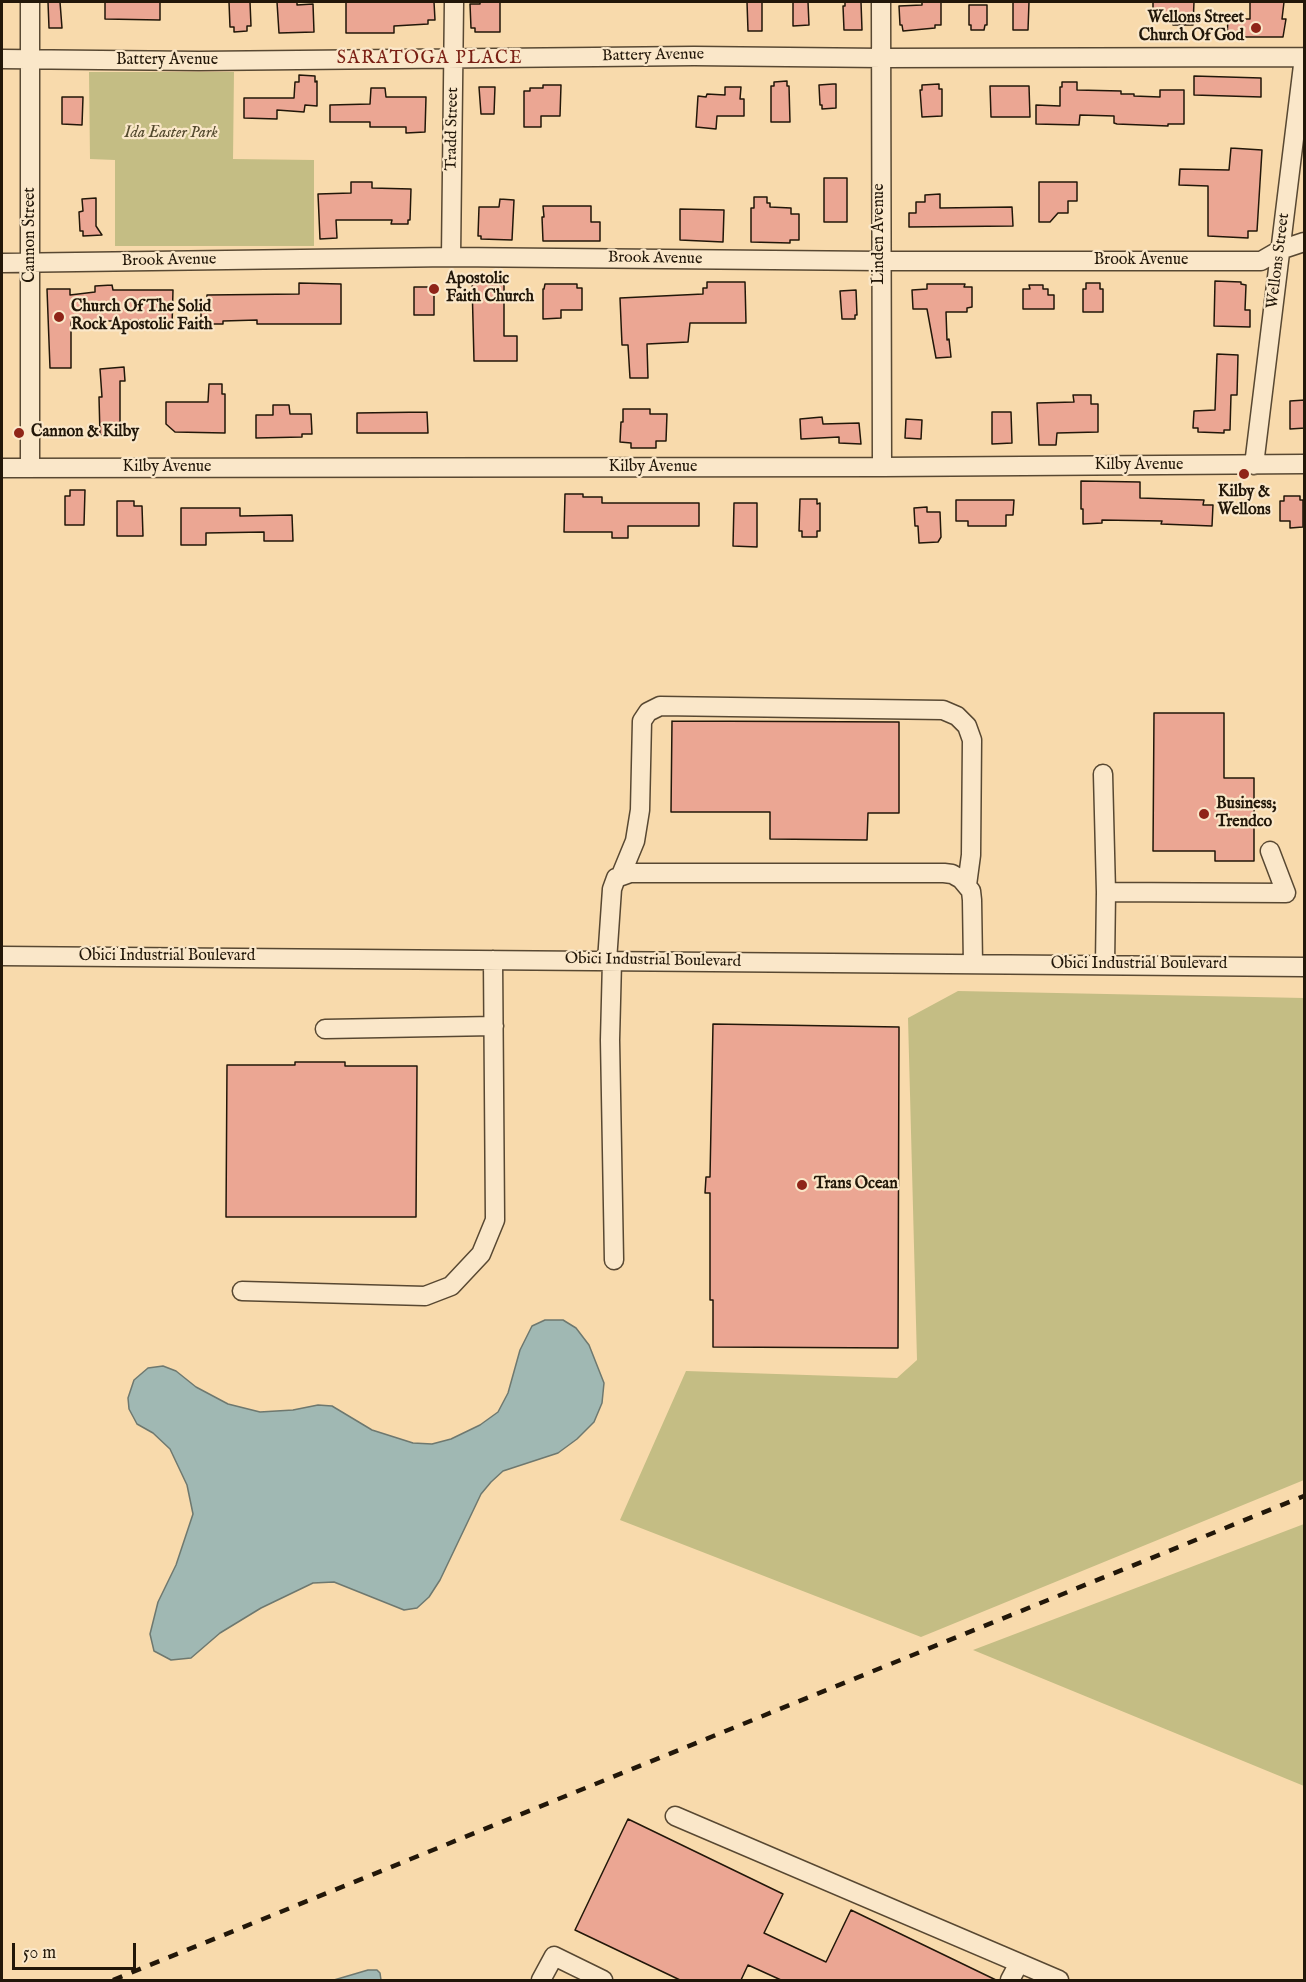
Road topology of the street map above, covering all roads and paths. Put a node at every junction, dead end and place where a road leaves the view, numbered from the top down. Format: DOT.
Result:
graph roads {
  1 [pos="30,2"];
  2 [pos="454,2"];
  3 [pos="880,2"];
  4 [pos="1305,57"];
  5 [pos="881,58"];
  6 [pos="2,59"];
  7 [pos="29,59"];
  8 [pos="454,59"];
  9 [pos="1305,242"];
  10 [pos="1280,250"];
  11 [pos="451,257"];
  12 [pos="880,261"];
  13 [pos="2,263"];
  14 [pos="31,263"];
  15 [pos="1305,464"];
  16 [pos="1254,465"];
  17 [pos="882,467"];
  18 [pos="2,468"];
  19 [pos="30,468"];
  20 [pos="1103,774"];
  21 [pos="1270,851"];
  22 [pos="621,875"];
  23 [pos="967,885"];
  24 [pos="1106,892"];
  25 [pos="2,956"];
  26 [pos="493,960"];
  27 [pos="610,961"];
  28 [pos="973,964"];
  29 [pos="1105,965"];
  30 [pos="1305,967"];
  31 [pos="494,1026"];
  32 [pos="325,1029"];
  33 [pos="614,1260"];
  34 [pos="242,1291"];
  35 [pos="675,1816"];
  36 [pos="1019,1963"];
  37 [pos="541,1980"];
  38 [pos="603,1980"];
  39 [pos="1010,1980"];
  40 [pos="1059,1980"];
  1 -- 7 [label="street, Cannon Street"];
  2 -- 8 [label="street, Tradd Street"];
  3 -- 5 [label="street, Linden Avenue"];
  4 -- 5 [label="street, Battery Avenue"];
  4 -- 10 [label="street, Wellons Street"];
  5 -- 8 [label="street, Battery Avenue"];
  5 -- 12 [label="street, Linden Avenue"];
  6 -- 7 [label="street, Battery Avenue"];
  7 -- 8 [label="street, Battery Avenue"];
  7 -- 14 [label="street, Cannon Street"];
  8 -- 11 [label="street, Tradd Street"];
  9 -- 10 [label="street, Brook Avenue"];
  10 -- 12 [label="street, Brook Avenue"];
  10 -- 16 [label="street, Wellons Street"];
  11 -- 12 [label="street, Brook Avenue"];
  11 -- 14 [label="street, Brook Avenue"];
  12 -- 17 [label="street, Linden Avenue"];
  13 -- 14 [label="street, Brook Avenue"];
  14 -- 19 [label="street, Cannon Street"];
  15 -- 16 [label="street, Kilby Avenue"];
  16 -- 17 [label="street, Kilby Avenue"];
  17 -- 19 [label="street, Kilby Avenue"];
  18 -- 19 [label="street, Kilby Avenue"];
  20 -- 24 [label="street"];
  21 -- 24 [label="street"];
  22 -- 23 [label="street"];
  22 -- 23 [label="street"];
  22 -- 27 [label="street"];
  23 -- 28 [label="street"];
  24 -- 29 [label="street"];
  25 -- 26 [label="street, Obici Industrial Boulevard"];
  26 -- 27 [label="street, Obici Industrial Boulevard"];
  26 -- 31 [label="street"];
  27 -- 28 [label="street, Obici Industrial Boulevard"];
  27 -- 33 [label="street"];
  28 -- 29 [label="street, Obici Industrial Boulevard"];
  29 -- 30 [label="street, Obici Industrial Boulevard"];
  31 -- 32 [label="street"];
  31 -- 34 [label="street"];
  35 -- 36 [label="street"];
  36 -- 39 [label="street"];
  36 -- 40 [label="street"];
  37 -- 38 [label="street"];
}
